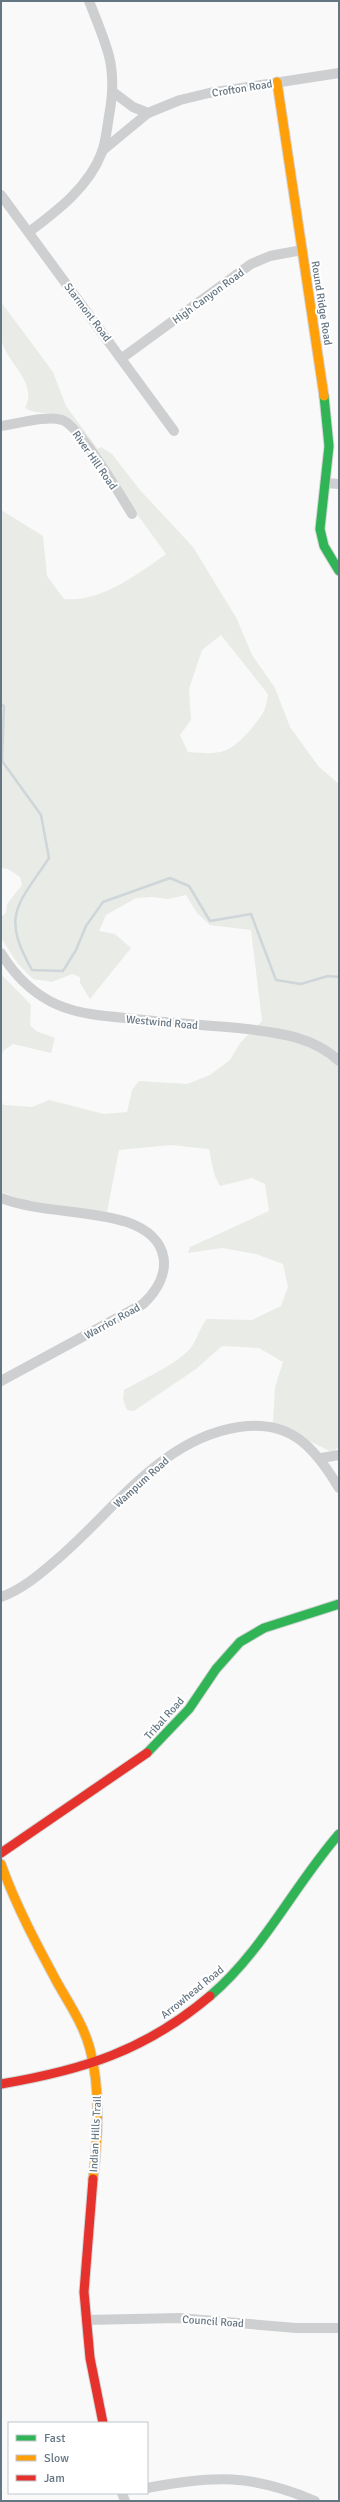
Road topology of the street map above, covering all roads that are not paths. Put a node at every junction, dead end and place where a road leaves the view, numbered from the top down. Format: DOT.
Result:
graph roads {
  1 [pos="89,1"];
  2 [pos="339,73"];
  3 [pos="277,82"];
  4 [pos="113,92"];
  5 [pos="148,113"];
  6 [pos="102,150"];
  7 [pos="1,195"];
  8 [pos="29,232"];
  9 [pos="302,250"];
  10 [pos="122,358"];
  11 [pos="1,426"];
  12 [pos="174,430"];
  13 [pos="325,482"];
  14 [pos="339,484"];
  15 [pos="132,514"];
  16 [pos="339,571"];
  17 [pos="1,953"];
  18 [pos="339,1061"];
  19 [pos="1,1198"];
  20 [pos="1,1381"];
  21 [pos="339,1455"];
  22 [pos="321,1458"];
  23 [pos="339,1488"];
  24 [pos="1,1596"];
  25 [pos="339,1604"];
  26 [pos="339,1834"];
  27 [pos="1,1853"];
  28 [pos="1,1864"];
  29 [pos="93,2064"];
  30 [pos="1,2084"];
  31 [pos="86,2320"];
  32 [pos="339,2328"];
  33 [pos="103,2422"];
  34 [pos="148,2488"];
  35 [pos="315,2501"];
  1 -- 4 [label="street"];
  2 -- 3 [label="street, Crofton Road"];
  3 -- 5 [label="street, Crofton Road"];
  3 -- 9 [label="street, Round Ridge Road"];
  4 -- 5 [label="street"];
  4 -- 6 [label="street"];
  5 -- 6 [label="street, Crofton Road"];
  6 -- 8 [label="street"];
  7 -- 8 [label="street, Starmont Road"];
  8 -- 10 [label="street, Starmont Road"];
  9 -- 10 [label="street, High Canyon Road"];
  9 -- 13 [label="street, Round Ridge Road"];
  10 -- 12 [label="street, Starmont Road"];
  11 -- 15 [label="street, River Hill Road"];
  13 -- 14 [label="street"];
  13 -- 16 [label="street, Round Ridge Road"];
  17 -- 18 [label="street, Westwind Road"];
  19 -- 20 [label="street, Warrior Road"];
  21 -- 22 [label="street"];
  22 -- 23 [label="street, Wampum Road"];
  22 -- 24 [label="street, Wampum Road"];
  25 -- 27 [label="street, Tribal Road"];
  26 -- 29 [label="street, Arrowhead Road"];
  28 -- 29 [label="street, Indian Hills Trail"];
  29 -- 30 [label="street, Arrowhead Road"];
  29 -- 31 [label="street, Indian Hills Trail"];
  31 -- 32 [label="street, Council Road"];
  31 -- 33 [label="street, Indian Hills Trail"];
  34 -- 35 [label="street"];
}
